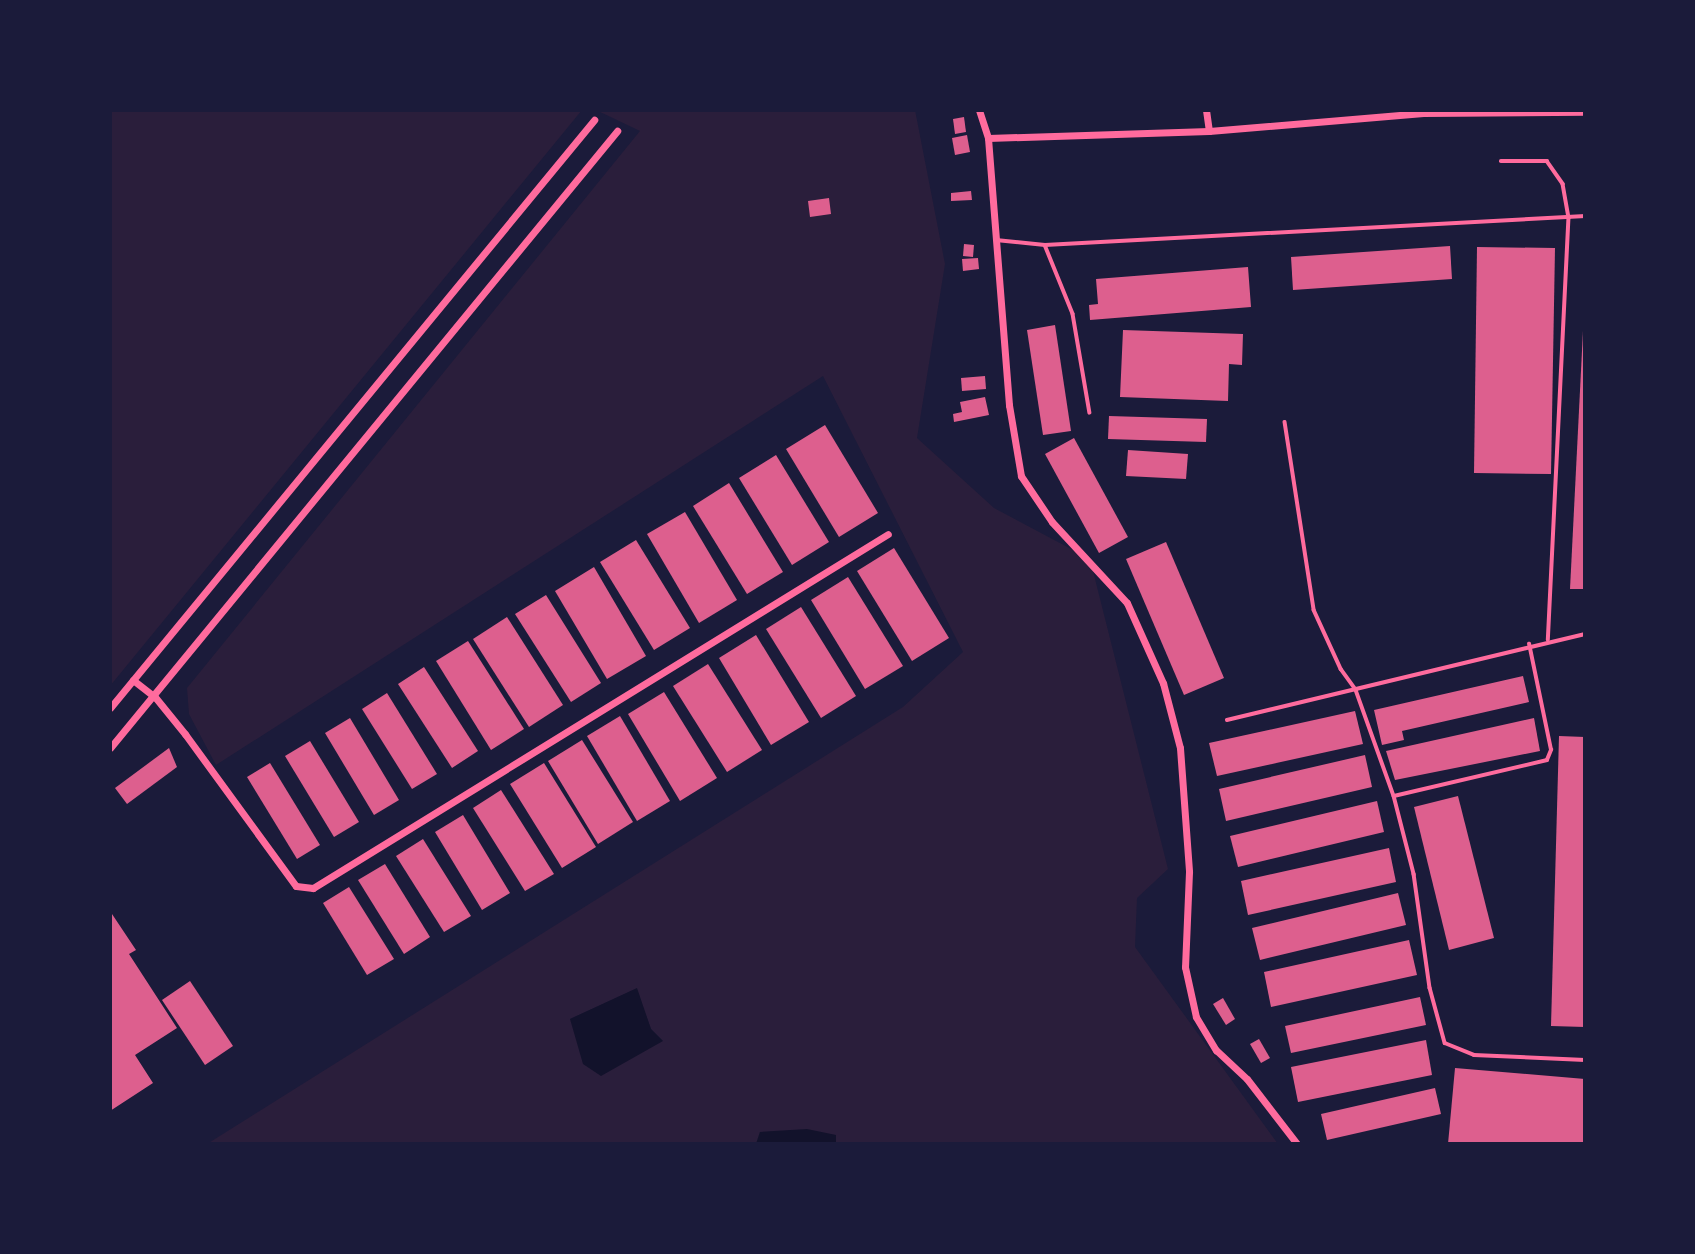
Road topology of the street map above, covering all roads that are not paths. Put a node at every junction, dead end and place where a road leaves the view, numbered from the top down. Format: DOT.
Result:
graph roads {
  1 [pos="979,110"];
  2 [pos="1206,110"];
  3 [pos="1422,112"];
  4 [pos="1585,112"];
  5 [pos="594,121"];
  6 [pos="617,131"];
  7 [pos="1209,131"];
  8 [pos="988,138"];
  9 [pos="1501,161"];
  10 [pos="1585,216"];
  11 [pos="1569,217"];
  12 [pos="994,239"];
  13 [pos="1045,245"];
  14 [pos="1090,413"];
  15 [pos="1285,422"];
  16 [pos="888,534"];
  17 [pos="1585,634"];
  18 [pos="1548,639"];
  19 [pos="1529,644"];
  20 [pos="133,680"];
  21 [pos="1356,690"];
  22 [pos="155,697"];
  23 [pos="110,708"];
  24 [pos="1227,720"];
  25 [pos="110,748"];
  26 [pos="1394,796"];
  27 [pos="1585,1060"];
  28 [pos="1297,1144"];
  1 -- 8 [label="street"];
  2 -- 7 [label="street"];
  3 -- 4 [label="street"];
  3 -- 7 [label="street"];
  5 -- 20 [label="street"];
  6 -- 22 [label="street"];
  7 -- 8 [label="street"];
  8 -- 12 [label="street"];
  9 -- 11 [label="lane"];
  10 -- 11 [label="lane"];
  11 -- 13 [label="lane"];
  11 -- 18 [label="lane"];
  12 -- 13 [label="lane"];
  12 -- 28 [label="street"];
  13 -- 14 [label="lane"];
  15 -- 21 [label="lane"];
  16 -- 22 [label="street"];
  17 -- 18 [label="lane"];
  18 -- 19 [label="lane"];
  19 -- 21 [label="lane"];
  19 -- 26 [label="lane"];
  20 -- 22 [label="street"];
  20 -- 23 [label="street"];
  21 -- 24 [label="lane"];
  21 -- 26 [label="lane"];
  22 -- 25 [label="street"];
  26 -- 27 [label="lane"];
}
